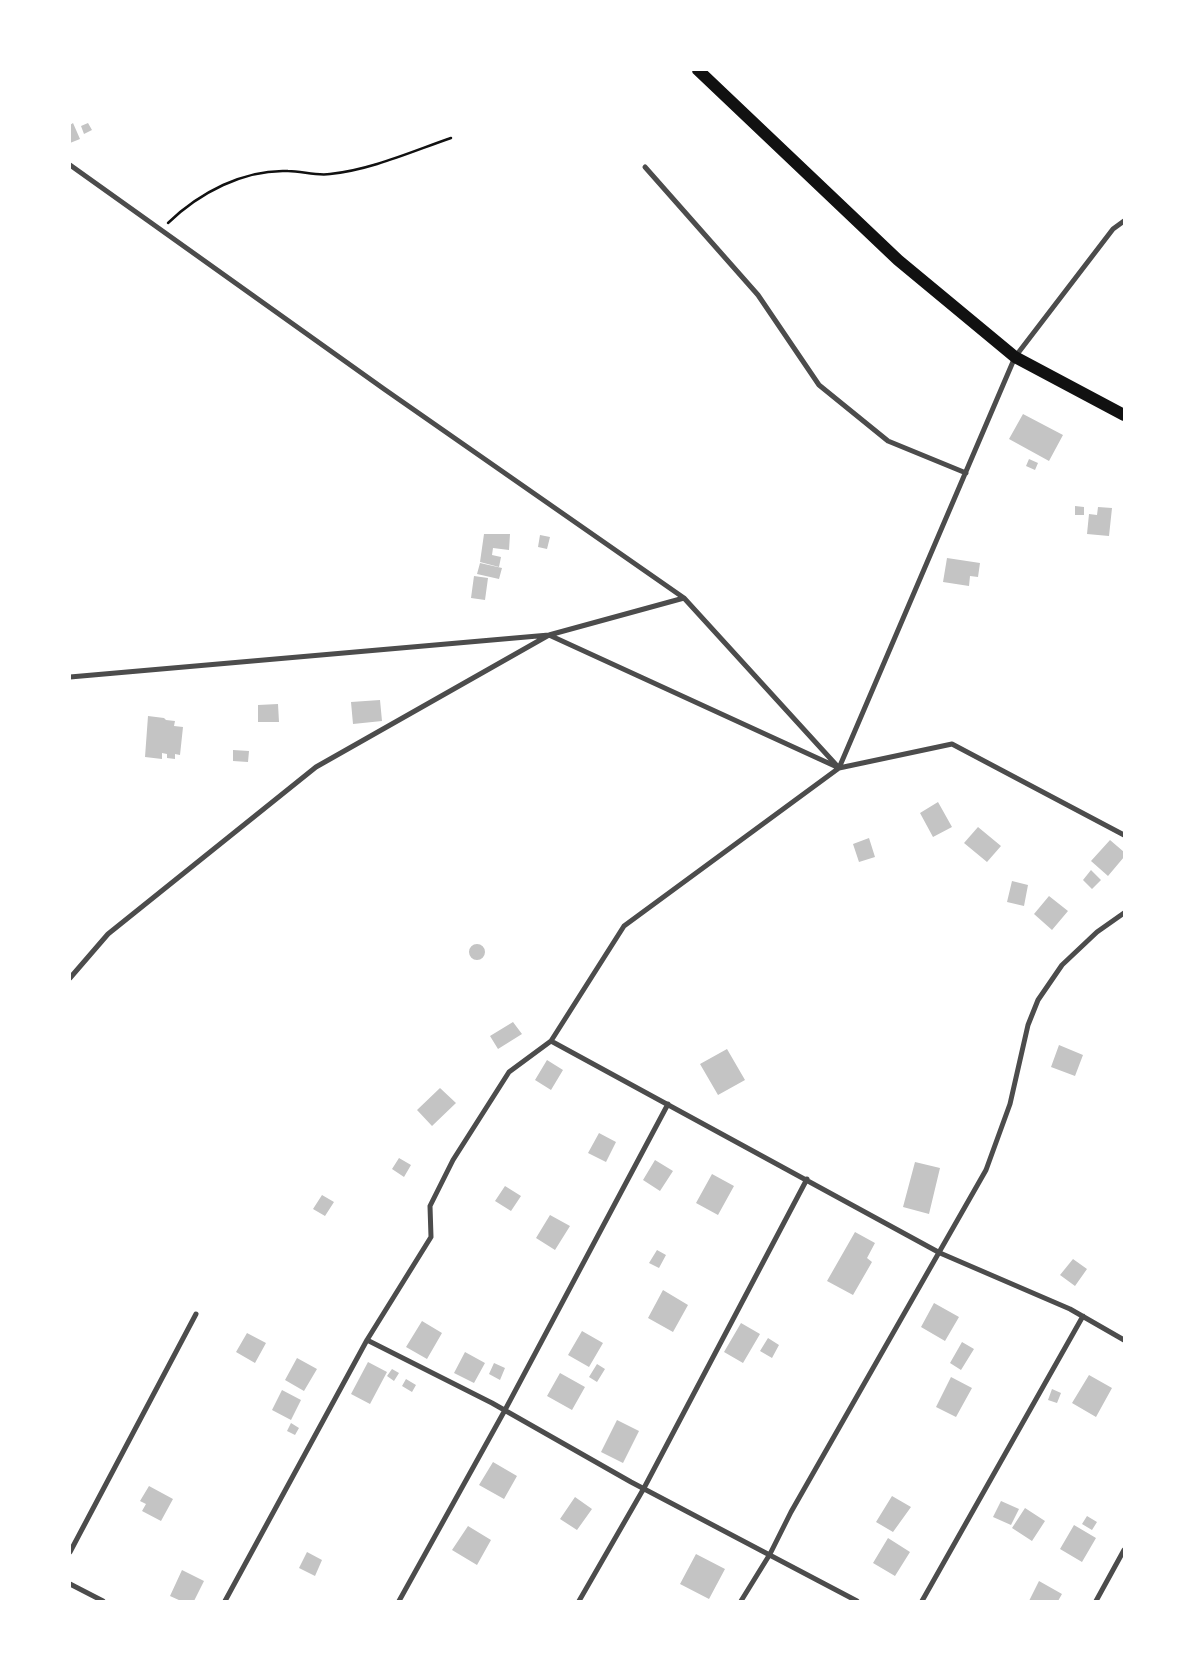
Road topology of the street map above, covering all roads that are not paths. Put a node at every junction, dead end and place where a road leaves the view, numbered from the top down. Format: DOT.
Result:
graph roads {
  1 [pos="698,70"];
  2 [pos="70,165"];
  3 [pos="646,167"];
  4 [pos="1124,221"];
  5 [pos="1016,357"];
  6 [pos="1124,415"];
  7 [pos="966,473"];
  8 [pos="684,598"];
  9 [pos="549,635"];
  10 [pos="70,677"];
  11 [pos="840,768"];
  12 [pos="1124,835"];
  13 [pos="1124,913"];
  14 [pos="70,978"];
  15 [pos="551,1041"];
  16 [pos="668,1104"];
  17 [pos="807,1179"];
  18 [pos="940,1253"];
  19 [pos="196,1314"];
  20 [pos="1083,1316"];
  21 [pos="367,1340"];
  22 [pos="1124,1340"];
  23 [pos="505,1410"];
  24 [pos="644,1488"];
  25 [pos="1124,1550"];
  26 [pos="70,1552"];
  27 [pos="770,1554"];
  28 [pos="70,1584"];
  29 [pos="104,1601"];
  30 [pos="224,1601"];
  31 [pos="399,1601"];
  32 [pos="580,1601"];
  33 [pos="741,1601"];
  34 [pos="857,1601"];
  35 [pos="922,1601"];
  36 [pos="1096,1601"];
  1 -- 5 [label="highway"];
  2 -- 8 [label="street"];
  3 -- 7 [label="street"];
  4 -- 5 [label="street"];
  5 -- 6 [label="highway"];
  5 -- 7 [label="street"];
  7 -- 11 [label="street"];
  8 -- 9 [label="street"];
  8 -- 11 [label="street"];
  9 -- 10 [label="street"];
  9 -- 11 [label="street"];
  9 -- 14 [label="street"];
  11 -- 12 [label="street"];
  11 -- 15 [label="street"];
  13 -- 18 [label="street"];
  15 -- 16 [label="street"];
  15 -- 21 [label="street"];
  16 -- 17 [label="street"];
  16 -- 23 [label="street"];
  17 -- 18 [label="street"];
  17 -- 24 [label="street"];
  18 -- 20 [label="street"];
  18 -- 27 [label="street"];
  19 -- 26 [label="street"];
  20 -- 22 [label="street"];
  20 -- 35 [label="street"];
  21 -- 23 [label="street"];
  21 -- 30 [label="street"];
  23 -- 24 [label="street"];
  23 -- 31 [label="street"];
  24 -- 27 [label="street"];
  24 -- 32 [label="street"];
  25 -- 36 [label="street"];
  27 -- 33 [label="street"];
  27 -- 34 [label="street"];
  28 -- 29 [label="street"];
}
